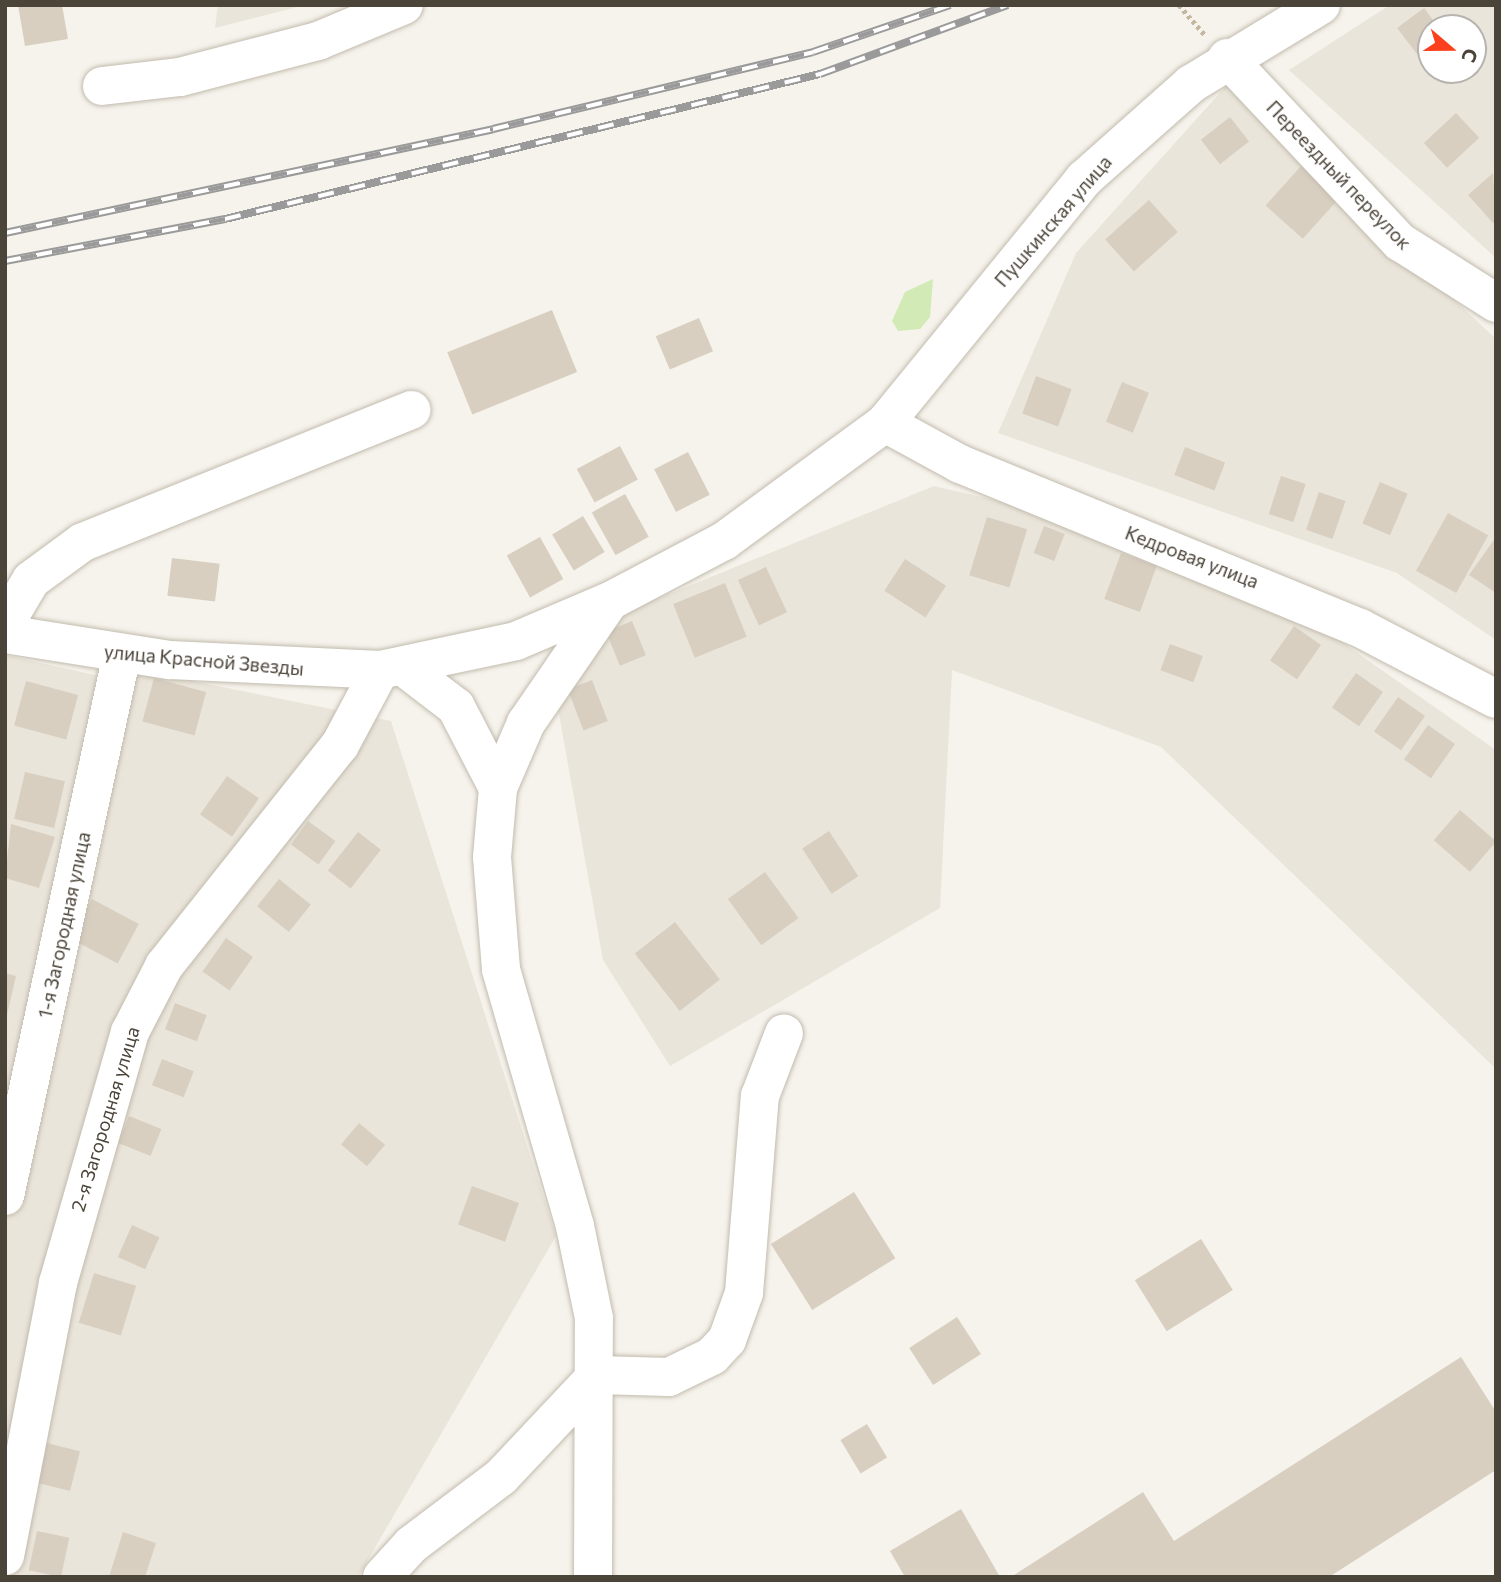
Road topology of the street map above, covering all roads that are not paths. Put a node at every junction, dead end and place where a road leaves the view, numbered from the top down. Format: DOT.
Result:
graph roads {
  1 [pos="404,5"];
  2 [pos="1321,5"];
  3 [pos="1227,58"];
  4 [pos="102,86"];
  5 [pos="1496,303"];
  6 [pos="412,410"];
  7 [pos="885,423"];
  8 [pos="612,600"];
  9 [pos="5,624"];
  10 [pos="5,634"];
  11 [pos="122,654"];
  12 [pos="392,669"];
  13 [pos="1496,699"];
  14 [pos="498,788"];
  15 [pos="784,1033"];
  16 [pos="5,1196"];
  17 [pos="597,1375"];
  18 [pos="5,1556"];
  19 [pos="382,1577"];
  20 [pos="593,1577"];
  1 -- 4 [label="street"];
  2 -- 3 [label="street, Пушкинская улица"];
  3 -- 5 [label="street, Переездный переулок"];
  3 -- 7 [label="street, Пушкинская улица"];
  6 -- 9 [label="street"];
  7 -- 8 [label="street, Пушкинская улица"];
  7 -- 13 [label="street, Кедровая улица"];
  8 -- 12 [label="street, улица Красной Звезды"];
  8 -- 14 [label="street"];
  10 -- 11 [label="street, улица Красной Звезды"];
  11 -- 12 [label="street, улица Красной Звезды"];
  11 -- 16 [label="street, 1-я Загородная улица"];
  12 -- 14 [label="street"];
  12 -- 18 [label="street, 2-я Загородная улица"];
  14 -- 17 [label="street"];
  15 -- 17 [label="street"];
  17 -- 19 [label="street"];
  17 -- 20 [label="street"];
}
